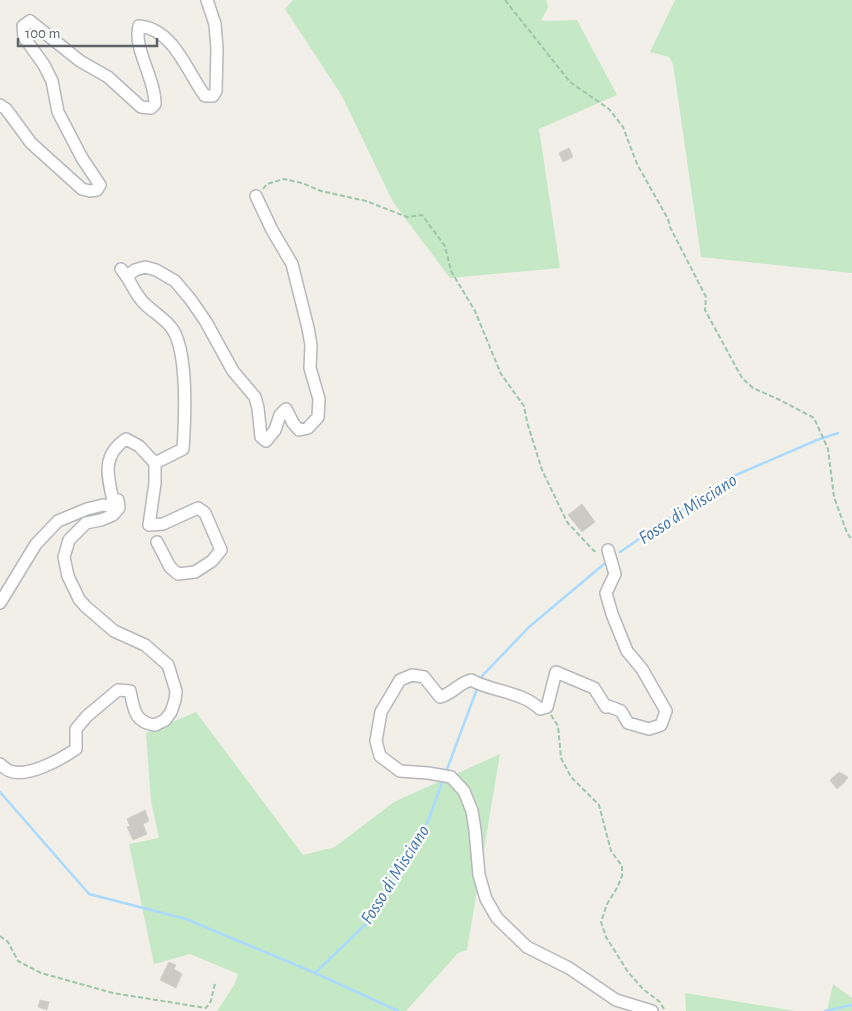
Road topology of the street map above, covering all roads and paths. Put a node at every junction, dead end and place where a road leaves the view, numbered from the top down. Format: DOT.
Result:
graph roads {
  1 [pos="207,0"];
  2 [pos="505,0"];
  3 [pos="0,105"];
  4 [pos="256,196"];
  5 [pos="155,464"];
  6 [pos="113,500"];
  7 [pos="852,540"];
  8 [pos="156,542"];
  9 [pos="608,550"];
  10 [pos="0,603"];
  11 [pos="547,707"];
  12 [pos="0,764"];
  13 [pos="0,936"];
  14 [pos="215,983"];
  15 [pos="652,1011"];
  16 [pos="662,1011"];
  1 -- 3 [label="street"];
  2 -- 7 [label="path"];
  4 -- 5 [label="street"];
  4 -- 9 [label="path"];
  5 -- 6 [label="street"];
  5 -- 8 [label="street"];
  6 -- 10 [label="street"];
  6 -- 12 [label="street"];
  9 -- 11 [label="street"];
  11 -- 15 [label="street"];
  11 -- 16 [label="path"];
  13 -- 14 [label="path"];
}
